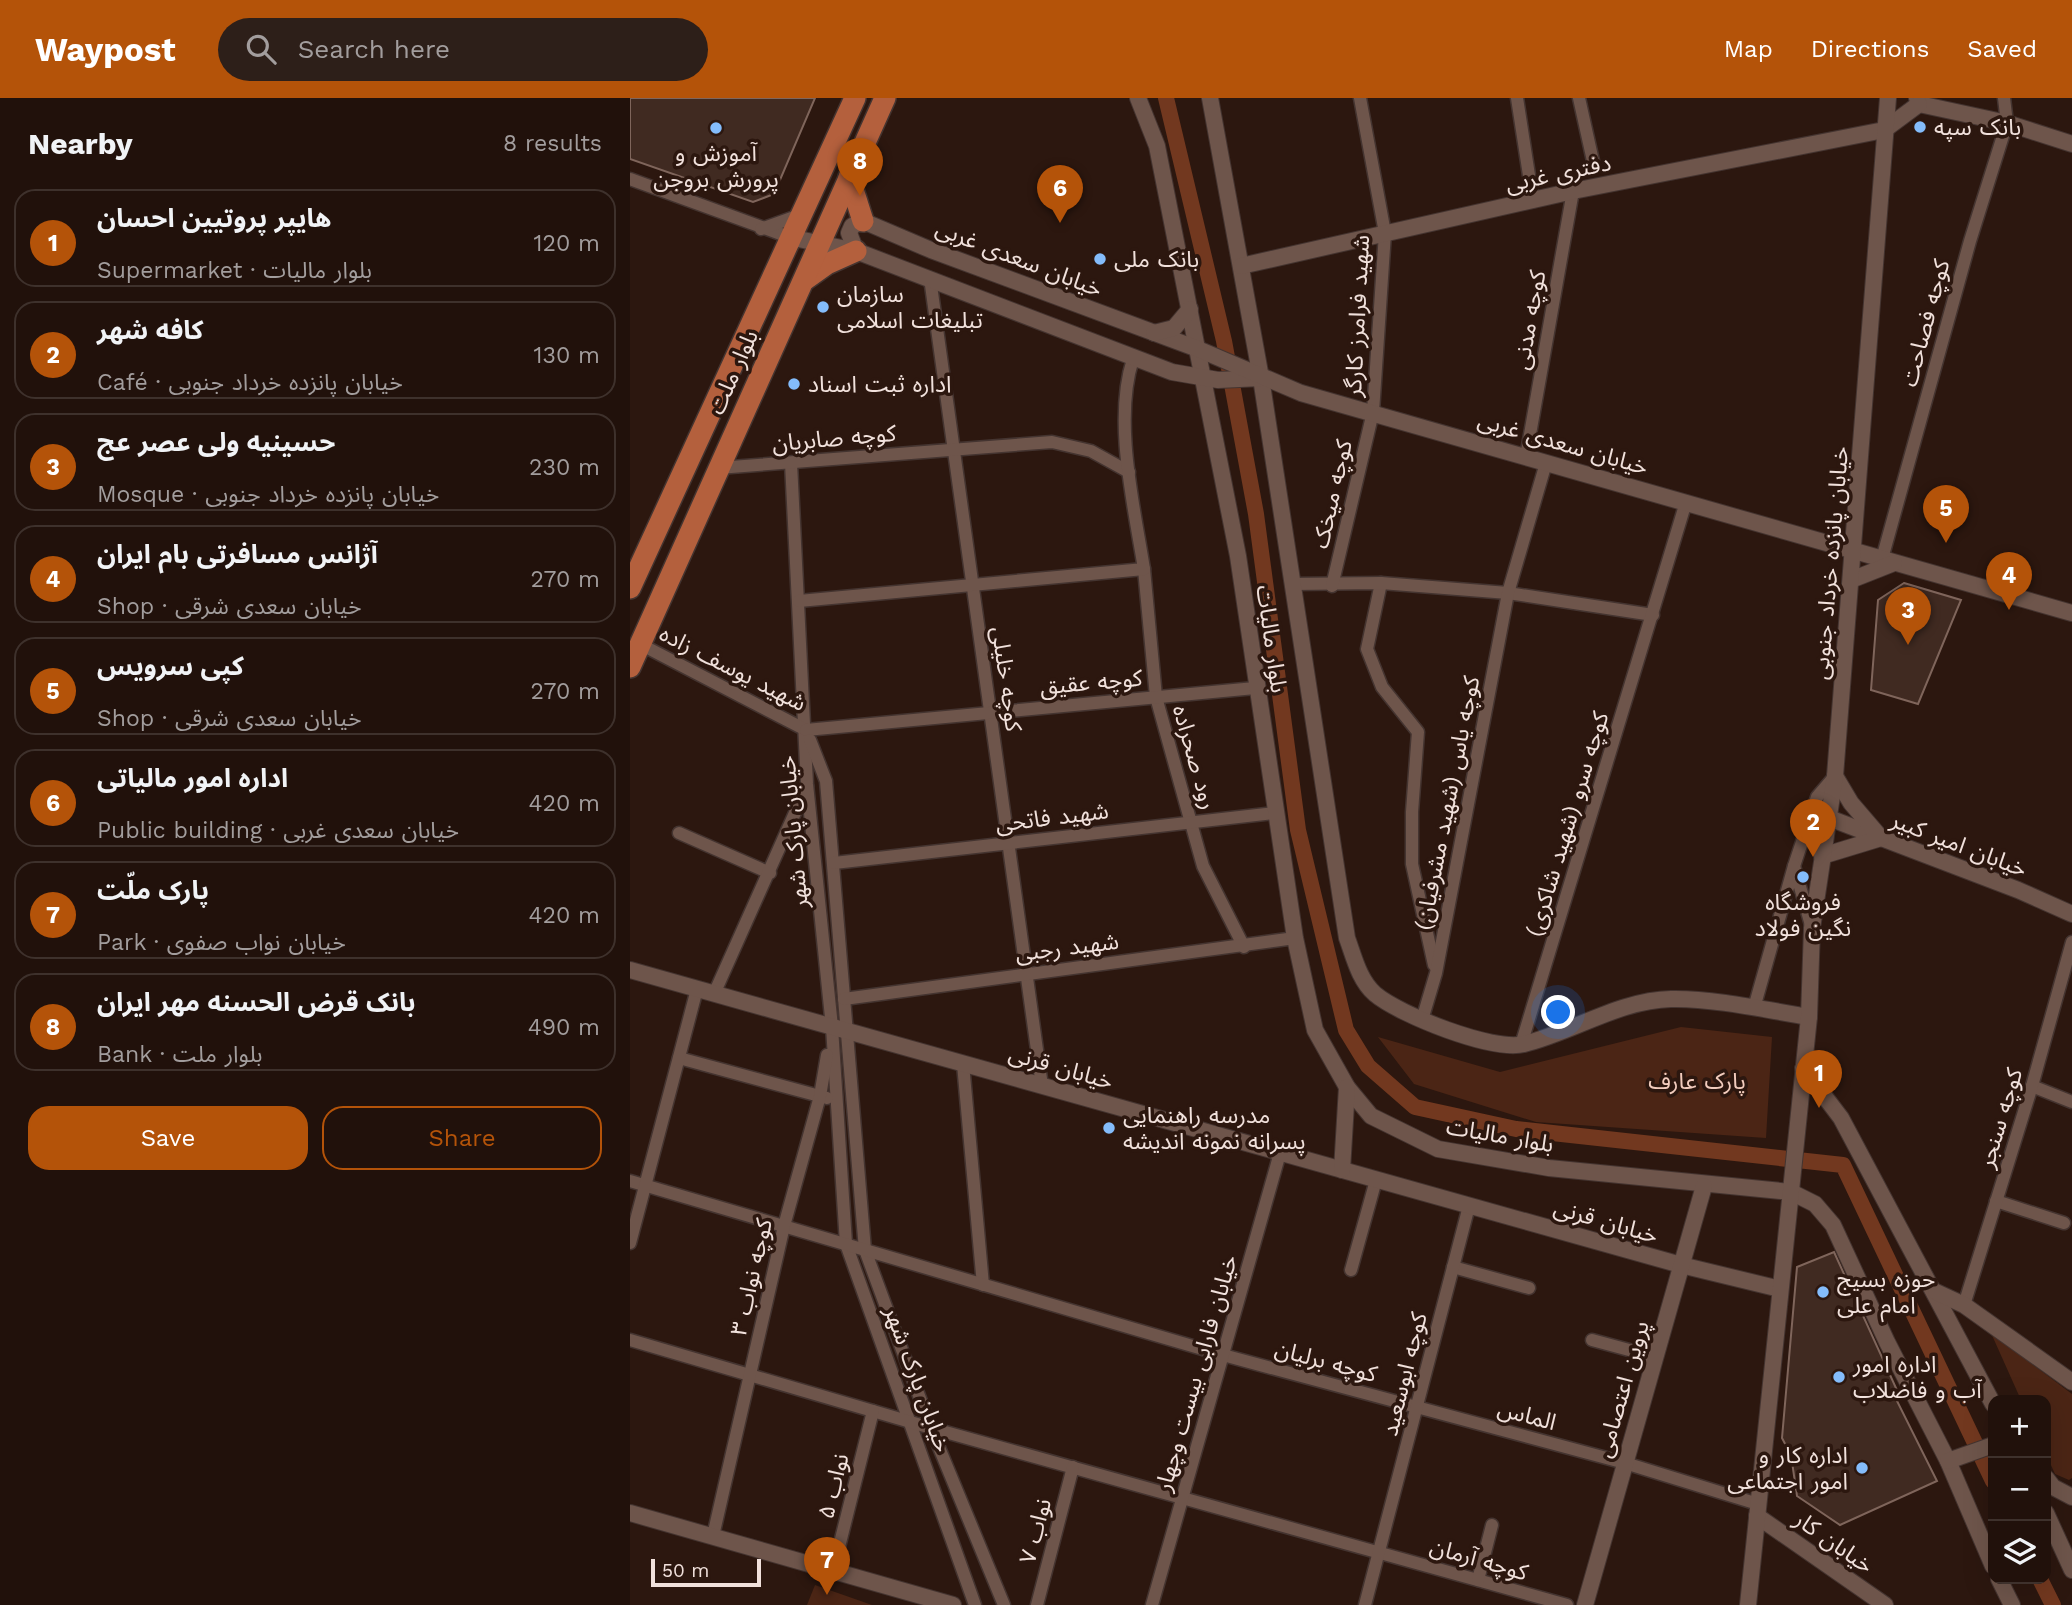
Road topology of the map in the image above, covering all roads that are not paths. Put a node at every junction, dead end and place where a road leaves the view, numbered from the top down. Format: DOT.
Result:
graph roads {
  1 [pos="855,98"];
  2 [pos="884,98"];
  3 [pos="1138,98"];
  4 [pos="1210,98"];
  5 [pos="1360,98"];
  6 [pos="1517,98"];
  7 [pos="1579,98"];
  8 [pos="1888,98"];
  9 [pos="2004,98"];
  10 [pos="1918,101"];
  11 [pos="2007,123"];
  12 [pos="1884,130"];
  13 [pos="2072,144"];
  14 [pos="1593,161"];
  15 [pos="849,177"];
  16 [pos="630,179"];
  17 [pos="1573,191"];
  18 [pos="1533,201"];
  19 [pos="800,215"];
  20 [pos="833,216"];
  21 [pos="863,221"];
  22 [pos="761,229"];
  23 [pos="1385,233"];
  24 [pos="789,237"];
  25 [pos="821,244"];
  26 [pos="856,251"];
  27 [pos="1241,266"];
  28 [pos="930,278"];
  29 [pos="802,282"];
  30 [pos="1190,309"];
  31 [pos="1154,332"];
  32 [pos="1205,353"];
  33 [pos="1133,359"];
  34 [pos="1239,373"];
  35 [pos="1261,378"];
  36 [pos="1211,380"];
  37 [pos="1373,412"];
  38 [pos="954,450"];
  39 [pos="1526,457"];
  40 [pos="791,463"];
  41 [pos="1546,463"];
  42 [pos="718,468"];
  43 [pos="1129,472"];
  44 [pos="1686,502"];
  45 [pos="1853,552"];
  46 [pos="1888,561"];
  47 [pos="1144,569"];
  48 [pos="1851,580"];
  49 [pos="1381,583"];
  50 [pos="1292,584"];
  51 [pos="1332,586"];
  52 [pos="973,587"];
  53 [pos="630,588"];
  54 [pos="1508,593"];
  55 [pos="799,601"];
  56 [pos="2072,613"];
  57 [pos="1653,615"];
  58 [pos="640,644"];
  59 [pos="630,667"];
  60 [pos="1255,688"];
  61 [pos="1156,697"];
  62 [pos="990,713"];
  63 [pos="806,730"];
  64 [pos="1835,776"];
  65 [pos="807,784"];
  66 [pos="1274,813"];
  67 [pos="1829,818"];
  68 [pos="1192,822"];
  69 [pos="679,832"];
  70 [pos="1881,838"];
  71 [pos="1008,843"];
  72 [pos="1822,856"];
  73 [pos="834,863"];
  74 [pos="1794,866"];
  75 [pos="770,873"];
  76 [pos="2072,914"];
  77 [pos="1812,928"];
  78 [pos="1295,938"];
  79 [pos="2072,942"];
  80 [pos="1244,947"];
  81 [pos="630,970"];
  82 [pos="1026,973"];
  83 [pos="1436,973"];
  84 [pos="697,989"];
  85 [pos="714,993"];
  86 [pos="844,999"];
  87 [pos="1754,1008"];
  88 [pos="1809,1017"];
  89 [pos="1422,1020"];
  90 [pos="839,1029"];
  91 [pos="1521,1045"];
  92 [pos="679,1058"];
  93 [pos="963,1064"];
  94 [pos="1803,1068"];
  95 [pos="1042,1086"];
  96 [pos="2032,1086"];
  97 [pos="1347,1087"];
  98 [pos="820,1096"];
  99 [pos="835,1100"];
  100 [pos="2072,1102"];
  101 [pos="1280,1153"];
  102 [pos="1342,1170"];
  103 [pos="1376,1180"];
  104 [pos="630,1181"];
  105 [pos="646,1185"];
  106 [pos="1704,1185"];
  107 [pos="1791,1190"];
  108 [pos="1996,1202"];
  109 [pos="1469,1206"];
  110 [pos="2064,1223"];
  111 [pos="784,1226"];
  112 [pos="630,1243"];
  113 [pos="846,1244"];
  114 [pos="865,1250"];
  115 [pos="1681,1265"];
  116 [pos="1453,1267"];
  117 [pos="1351,1270"];
  118 [pos="984,1284"];
  119 [pos="1529,1288"];
  120 [pos="1780,1289"];
  121 [pos="1936,1292"];
  122 [pos="1964,1305"];
  123 [pos="630,1340"];
  124 [pos="1592,1340"];
  125 [pos="1223,1355"];
  126 [pos="1655,1357"];
  127 [pos="750,1375"];
  128 [pos="2072,1382"];
  129 [pos="1988,1395"];
  130 [pos="1419,1408"];
  131 [pos="873,1411"];
  132 [pos="912,1422"];
  133 [pos="931,1428"];
  134 [pos="1988,1447"];
  135 [pos="1948,1461"];
  136 [pos="1625,1463"];
  137 [pos="1073,1467"];
  138 [pos="2051,1484"];
  139 [pos="2072,1497"];
  140 [pos="1182,1498"];
  141 [pos="1757,1510"];
  142 [pos="630,1513"];
  143 [pos="2050,1521"];
  144 [pos="1492,1525"];
  145 [pos="713,1536"];
  146 [pos="1379,1553"];
  147 [pos="1988,1554"];
  148 [pos="2070,1559"];
  149 [pos="834,1571"];
  150 [pos="1478,1580"];
  151 [pos="2002,1584"];
  152 [pos="953,1605"];
  153 [pos="975,1605"];
  154 [pos="1004,1605"];
  155 [pos="1037,1605"];
  156 [pos="1152,1605"];
  157 [pos="1365,1605"];
  158 [pos="1567,1605"];
  159 [pos="1585,1605"];
  160 [pos="1748,1605"];
  161 [pos="1885,1605"];
  162 [pos="2012,1605"];
  1 -- 19 [label="main road, بلوار ملت"];
  2 -- 15 [label="main road, بلوار ملت"];
  3 -- 30 [label="street"];
  4 -- 27 [label="street, بلوار مالیات"];
  5 -- 23 [label="street, شهید فرامرز کارگر"];
  6 -- 18 [label="street"];
  7 -- 14 [label="street"];
  8 -- 12 [label="street, خیابان پانزده خرداد جنوبی"];
  9 -- 11 [label="street, کوچه فصاحت"];
  10 -- 11 [label="street"];
  10 -- 12 [label="street"];
  11 -- 13 [label="street"];
  11 -- 46 [label="street, کوچه فصاحت"];
  12 -- 17 [label="street, دفتری غربی"];
  12 -- 45 [label="street, خیابان پانزده خرداد جنوبی"];
  15 -- 20 [label="main road, بلوار ملت"];
  15 -- 21 [label="main road"];
  16 -- 22 [label="street"];
  17 -- 18 [label="street, دفتری غربی"];
  17 -- 39 [label="street, کوچه مدنی"];
  18 -- 23 [label="street, دفتری غربی"];
  19 -- 20 [label="street"];
  19 -- 22 [label="street"];
  19 -- 24 [label="main road, بلوار ملت"];
  20 -- 25 [label="main road, بلوار ملت"];
  21 -- 26 [label="street"];
  21 -- 31 [label="street, خیابان سعدی غربی"];
  22 -- 24 [label="street"];
  23 -- 27 [label="street, دفتری غربی"];
  23 -- 37 [label="street, شهید فرامرز کارگر"];
  24 -- 25 [label="street"];
  24 -- 53 [label="main road, بلوار ملت"];
  25 -- 26 [label="street"];
  25 -- 29 [label="main road, بلوار ملت"];
  26 -- 28 [label="street"];
  26 -- 29 [label="main road"];
  27 -- 35 [label="street, بلوار مالیات"];
  28 -- 33 [label="street"];
  28 -- 38 [label="street, کوچه خلیلی"];
  29 -- 42 [label="main road, بلوار ملت"];
  30 -- 31 [label="street"];
  30 -- 32 [label="street"];
  31 -- 32 [label="street, خیابان سعدی غربی"];
  32 -- 34 [label="street, خیابان سعدی غربی"];
  32 -- 36 [label="street, بلوار مالیات"];
  33 -- 36 [label="street"];
  33 -- 43 [label="street, رود صحراده"];
  34 -- 35 [label="street"];
  34 -- 36 [label="street"];
  35 -- 37 [label="street, خیابان سعدی غربی"];
  35 -- 50 [label="street, بلوار مالیات"];
  36 -- 60 [label="street, بلوار مالیات"];
  37 -- 39 [label="street, خیابان سعدی غربی"];
  37 -- 51 [label="street, کوچه میخک"];
  38 -- 40 [label="street, کوچه صابریان"];
  38 -- 43 [label="street, کوچه صابریان"];
  38 -- 52 [label="street, کوچه خلیلی"];
  39 -- 41 [label="street, خیابان سعدی غربی"];
  40 -- 42 [label="street, کوچه صابریان"];
  40 -- 55 [label="street"];
  41 -- 44 [label="street, خیابان سعدی غربی"];
  41 -- 54 [label="street, کوچه یاس (شهید مشرفیان)"];
  42 -- 58 [label="main road, بلوار ملت"];
  43 -- 47 [label="street, رود صحراده"];
  44 -- 45 [label="street, خیابان سعدی غربی"];
  44 -- 57 [label="street, کوچه سرو (شهید شاکری)"];
  45 -- 46 [label="street, خیابان سعدی غربی"];
  45 -- 48 [label="street, خیابان پانزده خرداد جنوبی"];
  46 -- 48 [label="street"];
  46 -- 56 [label="street, خیابان سعدی غربی"];
  47 -- 52 [label="street"];
  47 -- 61 [label="street, رود صحراده"];
  48 -- 64 [label="street, خیابان پانزده خرداد جنوبی"];
  49 -- 51 [label="street"];
  49 -- 54 [label="street"];
  49 -- 83 [label="street"];
  50 -- 51 [label="street"];
  50 -- 89 [label="street, بلوار مالیات"];
  52 -- 55 [label="street"];
  52 -- 62 [label="street, کوچه خلیلی"];
  54 -- 57 [label="street"];
  54 -- 83 [label="street, کوچه یاس (شهید مشرفیان)"];
  55 -- 63 [label="street"];
  57 -- 91 [label="street, کوچه سرو (شهید شاکری)"];
  58 -- 59 [label="main road, بلوار ملت"];
  58 -- 63 [label="street, شهید یوسف زاده"];
  60 -- 61 [label="street, کوچه عقیق"];
  60 -- 66 [label="street, بلوار مالیات"];
  61 -- 62 [label="street, کوچه عقیق"];
  61 -- 68 [label="street, رود صحراده"];
  62 -- 63 [label="street, کوچه عقیق"];
  62 -- 71 [label="street, کوچه خلیلی"];
  63 -- 65 [label="street, خیابان پارک شهر"];
  63 -- 73 [label="street, خیابان پارک شهر"];
  64 -- 67 [label="street, خیابان پانزده خرداد جنوبی"];
  64 -- 70 [label="street"];
  64 -- 74 [label="street"];
  65 -- 75 [label="street"];
  65 -- 90 [label="street, خیابان پارک شهر"];
  66 -- 68 [label="street, شهید فاتحی"];
  66 -- 78 [label="street, بلوار مالیات"];
  67 -- 70 [label="street, خیابان امیر کبیر"];
  67 -- 72 [label="street, خیابان پانزده خرداد جنوبی"];
  68 -- 71 [label="street, شهید فاتحی"];
  68 -- 80 [label="street, رود صحراده"];
  69 -- 75 [label="street"];
  70 -- 72 [label="street"];
  70 -- 76 [label="street, خیابان امیر کبیر"];
  71 -- 73 [label="street, شهید فاتحی"];
  71 -- 82 [label="street, کوچه خلیلی"];
  72 -- 77 [label="street, خیابان پانزده خرداد جنوبی"];
  73 -- 86 [label="street, خیابان پارک شهر"];
  74 -- 77 [label="street"];
  74 -- 87 [label="street"];
  75 -- 85 [label="street"];
  77 -- 88 [label="street, خیابان پانزده خرداد جنوبی"];
  78 -- 80 [label="street, شهید رجبی"];
  78 -- 97 [label="street, بلوار مالیات"];
  79 -- 96 [label="street, کوچه سنجر"];
  80 -- 82 [label="street, شهید رجبی"];
  81 -- 84 [label="street, خیابان قرنی"];
  82 -- 86 [label="street, شهید رجبی"];
  82 -- 95 [label="street, کوچه خلیلی"];
  83 -- 89 [label="street, کوچه یاس (شهید مشرفیان)"];
  84 -- 85 [label="street, خیابان قرنی"];
  84 -- 92 [label="street"];
  85 -- 90 [label="street, خیابان قرنی"];
  86 -- 90 [label="street, خیابان پارک شهر"];
  87 -- 88 [label="street, بلوار مالیات"];
  87 -- 91 [label="street, بلوار مالیات"];
  88 -- 94 [label="street, خیابان پانزده خرداد جنوبی"];
  89 -- 91 [label="street, بلوار مالیات"];
  90 -- 93 [label="street, خیابان قرنی"];
  90 -- 98 [label="street, کوچه نواب ۳"];
  90 -- 99 [label="street, خیابان پارک شهر"];
  90 -- 114 [label="street, خیابان پارک شهر"];
  92 -- 98 [label="street"];
  92 -- 105 [label="street"];
  93 -- 95 [label="street, خیابان قرنی"];
  93 -- 118 [label="street"];
  94 -- 107 [label="street, خیابان پانزده خرداد جنوبی"];
  94 -- 121 [label="street"];
  95 -- 101 [label="street, خیابان قرنی"];
  96 -- 100 [label="street"];
  96 -- 108 [label="street, کوچه سنجر"];
  97 -- 102 [label="street"];
  97 -- 106 [label="street, بلوار مالیات"];
  98 -- 99 [label="street"];
  98 -- 111 [label="street, کوچه نواب ۳"];
  99 -- 113 [label="street, خیابان پارک شهر"];
  101 -- 102 [label="street, خیابان قرنی"];
  101 -- 125 [label="street, خیابان فارابی بیست وچهار"];
  102 -- 103 [label="street, خیابان قرنی"];
  103 -- 109 [label="street, خیابان قرنی"];
  103 -- 117 [label="street"];
  104 -- 105 [label="street, کوچه برلیان"];
  105 -- 111 [label="street, کوچه برلیان"];
  105 -- 112 [label="street"];
  106 -- 107 [label="street, بلوار مالیات"];
  106 -- 115 [label="street, پروین اعتصامی"];
  107 -- 120 [label="street"];
  107 -- 135 [label="street, بلوار مالیات"];
  108 -- 110 [label="street"];
  108 -- 122 [label="street, کوچه سنجر"];
  109 -- 115 [label="street, خیابان قرنی"];
  109 -- 116 [label="street, کوچه ابوسعید"];
  111 -- 113 [label="street, کوچه برلیان"];
  111 -- 127 [label="street, کوچه نواب ۳"];
  113 -- 114 [label="street, کوچه برلیان"];
  113 -- 132 [label="street, خیابان پارک شهر"];
  114 -- 118 [label="street, کوچه برلیان"];
  114 -- 133 [label="street, خیابان پارک شهر"];
  115 -- 120 [label="street, خیابان قرنی"];
  115 -- 126 [label="street, پروین اعتصامی"];
  116 -- 119 [label="street"];
  116 -- 130 [label="street, کوچه ابوسعید"];
  118 -- 125 [label="street, کوچه برلیان"];
  120 -- 141 [label="street"];
  121 -- 122 [label="street"];
  121 -- 129 [label="street"];
  122 -- 128 [label="street"];
  123 -- 127 [label="street, کوچه آرمان"];
  124 -- 126 [label="street"];
  125 -- 130 [label="street, کوچه برلیان"];
  125 -- 140 [label="street, خیابان فارابی بیست وچهار"];
  126 -- 136 [label="street, پروین اعتصامی"];
  127 -- 131 [label="street, کوچه آرمان"];
  127 -- 145 [label="street, کوچه نواب ۳"];
  130 -- 136 [label="street, الماس"];
  130 -- 146 [label="street, کوچه ابوسعید"];
  131 -- 132 [label="street, کوچه آرمان"];
  131 -- 149 [label="street, نواب ۵"];
  132 -- 133 [label="street, کوچه آرمان"];
  132 -- 153 [label="street, خیابان پارک شهر"];
  133 -- 137 [label="street, کوچه آرمان"];
  133 -- 154 [label="street, خیابان پارک شهر"];
  134 -- 135 [label="street"];
  135 -- 147 [label="street, بلوار مالیات"];
  136 -- 141 [label="street, الماس"];
  136 -- 159 [label="street, پروین اعتصامی"];
  137 -- 140 [label="street, کوچه آرمان"];
  137 -- 155 [label="street, نواب ۷"];
  138 -- 139 [label="street"];
  140 -- 146 [label="street, کوچه آرمان"];
  140 -- 156 [label="street, خیابان فارابی بیست وچهار"];
  141 -- 160 [label="street"];
  141 -- 161 [label="street, خیابان کار"];
  142 -- 145 [label="street"];
  143 -- 148 [label="street"];
  144 -- 150 [label="street"];
  145 -- 149 [label="street"];
  146 -- 150 [label="street, کوچه آرمان"];
  146 -- 157 [label="street, کوچه ابوسعید"];
  149 -- 152 [label="street"];
  150 -- 158 [label="street, کوچه آرمان"];
  151 -- 162 [label="street"];
}
